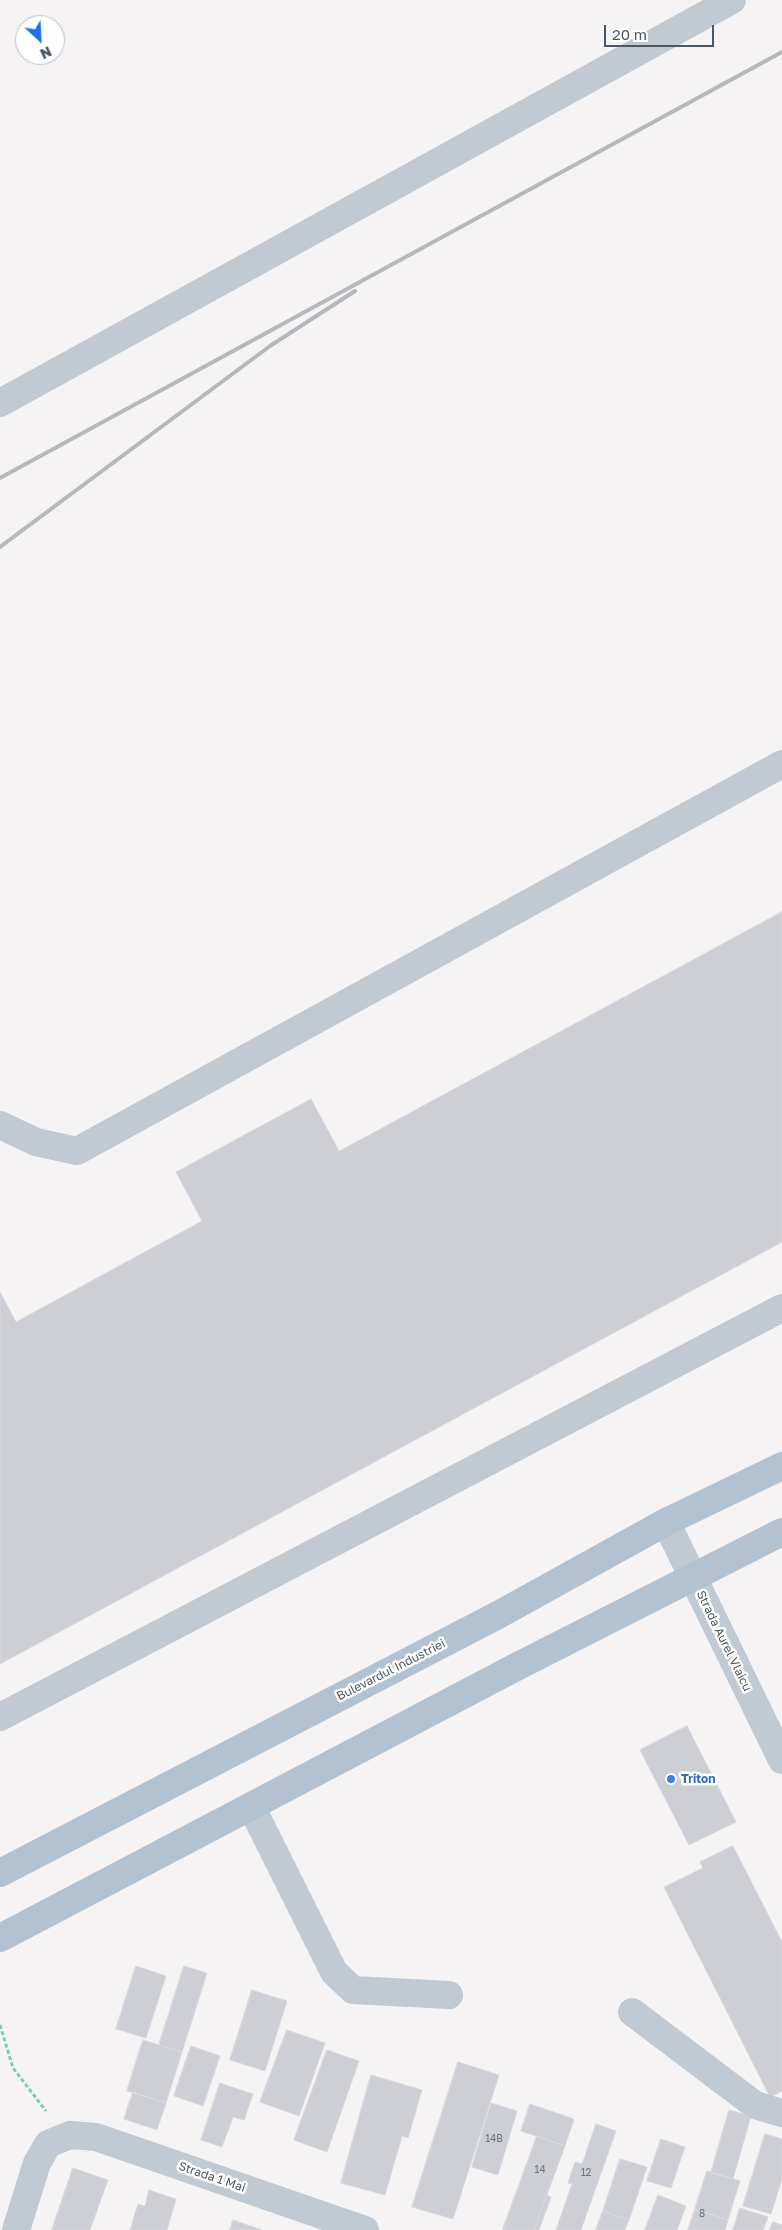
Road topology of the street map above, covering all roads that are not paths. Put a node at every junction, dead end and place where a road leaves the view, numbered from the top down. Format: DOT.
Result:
graph roads {
  1 [pos="732,0"];
  2 [pos="0,403"];
  3 [pos="782,764"];
  4 [pos="0,1125"];
  5 [pos="782,1308"];
  6 [pos="782,1466"];
  7 [pos="666,1522"];
  8 [pos="782,1532"];
  9 [pos="693,1577"];
  10 [pos="0,1717"];
  11 [pos="782,1760"];
  12 [pos="252,1806"];
  13 [pos="0,1873"];
  14 [pos="0,1938"];
  15 [pos="449,1995"];
  16 [pos="632,2012"];
  17 [pos="782,2113"];
  18 [pos="16,2230"];
  19 [pos="364,2230"];
  1 -- 2 [label="street"];
  3 -- 4 [label="street"];
  5 -- 10 [label="street"];
  6 -- 7 [label="main road, Bulevardul Industriei"];
  7 -- 9 [label="street, Strada Aurel Vlaicu"];
  7 -- 13 [label="main road, Bulevardul Industriei"];
  8 -- 9 [label="main road"];
  9 -- 11 [label="street, Strada Aurel Vlaicu"];
  9 -- 12 [label="main road"];
  12 -- 14 [label="main road"];
  12 -- 15 [label="street"];
  16 -- 17 [label="street"];
  18 -- 19 [label="street, Strada 1 Mai"];
}
